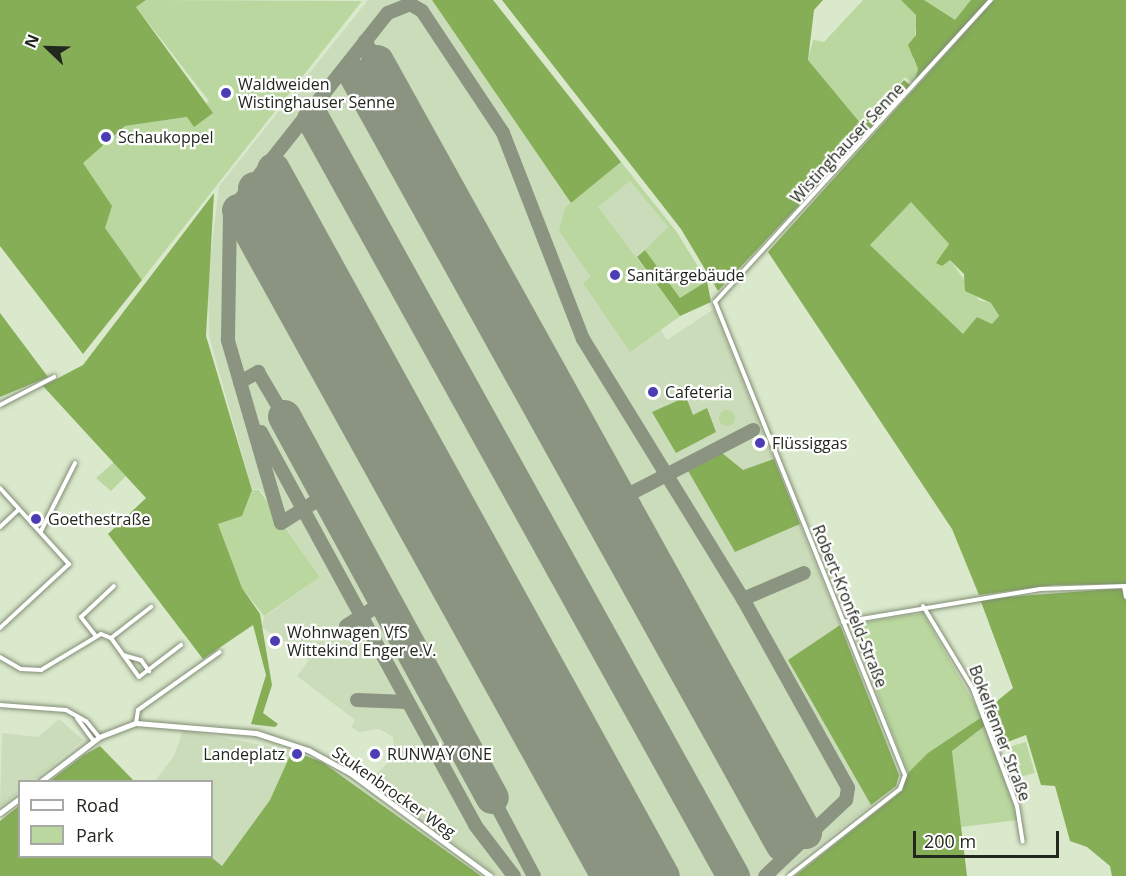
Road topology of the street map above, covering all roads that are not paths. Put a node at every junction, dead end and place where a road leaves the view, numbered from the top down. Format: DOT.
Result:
graph roads {
  1 [pos="991,0"];
  2 [pos="717,300"];
  3 [pos="54,377"];
  4 [pos="0,405"];
  5 [pos="75,464"];
  6 [pos="0,488"];
  7 [pos="20,509"];
  8 [pos="0,527"];
  9 [pos="40,531"];
  10 [pos="114,586"];
  11 [pos="1125,586"];
  12 [pos="1126,597"];
  13 [pos="923,606"];
  14 [pos="151,607"];
  15 [pos="843,622"];
  16 [pos="0,628"];
  17 [pos="95,635"];
  18 [pos="111,638"];
  19 [pos="181,645"];
  20 [pos="220,652"];
  21 [pos="123,656"];
  22 [pos="0,657"];
  23 [pos="149,671"];
  24 [pos="0,705"];
  25 [pos="136,723"];
  26 [pos="96,739"];
  27 [pos="43,780"];
  28 [pos="18,800"];
  29 [pos="0,813"];
  30 [pos="1023,842"];
  31 [pos="490,876"];
  32 [pos="789,876"];
  1 -- 2 [label="street, Wistinghauser Senne"];
  2 -- 15 [label="street, Robert-Kronfeld-Straße"];
  3 -- 4 [label="street"];
  5 -- 9 [label="street"];
  6 -- 7 [label="street"];
  7 -- 8 [label="street"];
  7 -- 9 [label="street"];
  9 -- 16 [label="street"];
  10 -- 17 [label="street"];
  11 -- 12 [label="street"];
  11 -- 13 [label="street"];
  13 -- 15 [label="street"];
  13 -- 30 [label="street, Bokelfenner Straße"];
  14 -- 18 [label="street"];
  15 -- 32 [label="street, Robert-Kronfeld-Straße"];
  17 -- 18 [label="street"];
  17 -- 22 [label="street"];
  18 -- 21 [label="street"];
  19 -- 23 [label="street"];
  20 -- 25 [label="street"];
  21 -- 23 [label="street"];
  21 -- 23 [label="street"];
  24 -- 26 [label="street"];
  25 -- 26 [label="street, Stukenbrocker Weg"];
  25 -- 31 [label="street, Stukenbrocker Weg"];
  26 -- 27 [label="street, Stukenbrocker Weg"];
  28 -- 29 [label="street"];
}
